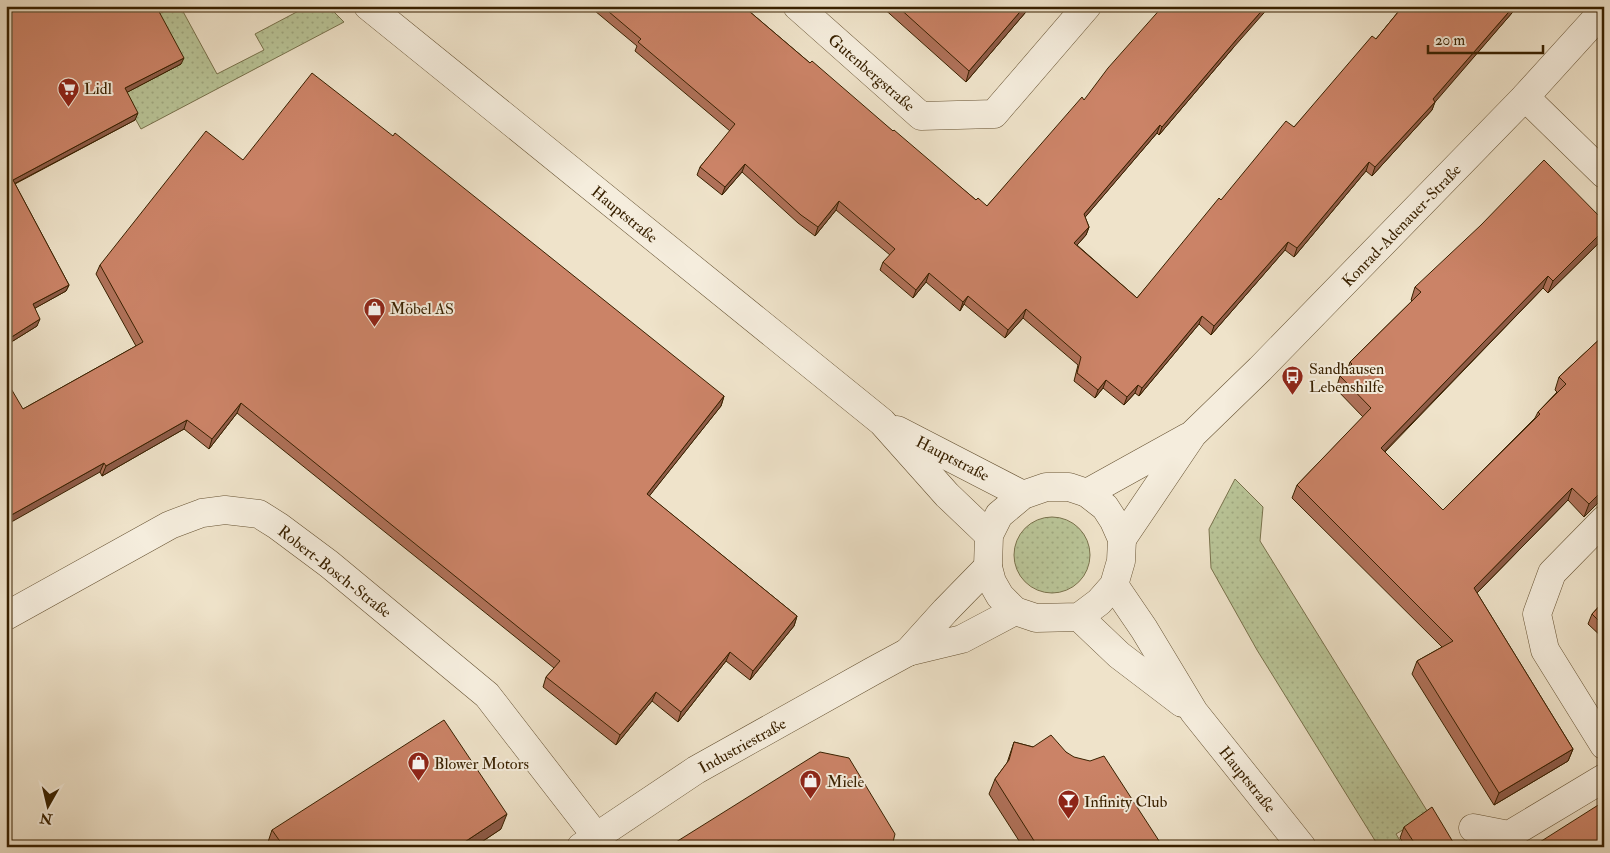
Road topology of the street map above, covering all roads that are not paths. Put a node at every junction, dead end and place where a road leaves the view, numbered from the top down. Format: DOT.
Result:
graph roads {
  1 [pos="368,6"];
  2 [pos="797,6"];
  3 [pos="1087,6"];
  4 [pos="1604,10"];
  5 [pos="1525,98"];
  6 [pos="1604,174"];
  7 [pos="882,422"];
  8 [pos="1193,434"];
  9 [pos="1087,493"];
  10 [pos="1023,495"];
  11 [pos="1604,520"];
  12 [pos="989,535"];
  13 [pos="1122,539"];
  14 [pos="988,567"];
  15 [pos="1114,585"];
  16 [pos="1015,611"];
  17 [pos="6,616"];
  18 [pos="1080,617"];
  19 [pos="908,652"];
  20 [pos="1194,712"];
  21 [pos="1604,745"];
  22 [pos="1604,778"];
  23 [pos="1473,828"];
  24 [pos="589,841"];
  25 [pos="1302,847"];
  1 -- 7 [label="street, Hauptstraße"];
  2 -- 3 [label="street, Gutenbergstraße"];
  4 -- 5 [label="street, Konrad-Adenauer-Straße"];
  5 -- 6 [label="street"];
  5 -- 8 [label="street, Konrad-Adenauer-Straße"];
  7 -- 10 [label="street, Hauptstraße"];
  7 -- 12 [label="street, Hauptstraße"];
  8 -- 9 [label="street, Konrad-Adenauer-Straße"];
  8 -- 13 [label="street, Konrad-Adenauer-Straße"];
  9 -- 10 [label="street"];
  9 -- 13 [label="street"];
  10 -- 12 [label="street"];
  11 -- 21 [label="street"];
  12 -- 14 [label="street"];
  13 -- 15 [label="street"];
  14 -- 16 [label="street"];
  14 -- 19 [label="street, Industriestraße"];
  15 -- 18 [label="street"];
  15 -- 20 [label="street, Hauptstraße"];
  16 -- 18 [label="street"];
  16 -- 19 [label="street, Industriestraße"];
  17 -- 24 [label="street, Robert-Bosch-Straße"];
  18 -- 20 [label="street, Hauptstraße"];
  19 -- 24 [label="street, Industriestraße"];
  20 -- 25 [label="street, Hauptstraße"];
  22 -- 23 [label="street"];
}
